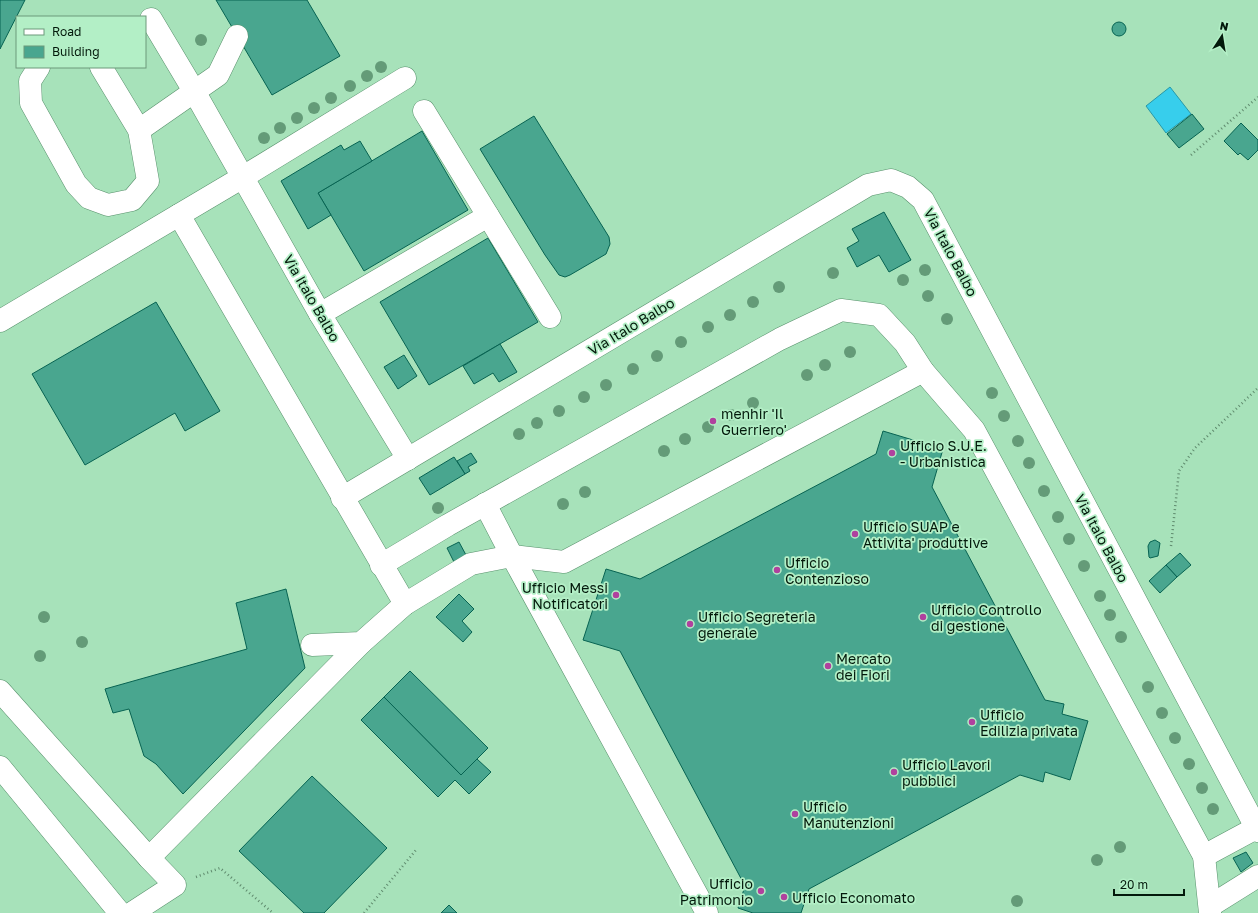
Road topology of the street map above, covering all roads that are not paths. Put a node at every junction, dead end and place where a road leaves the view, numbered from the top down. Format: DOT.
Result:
graph roads {
  1 [pos="151,19"];
  2 [pos="237,36"];
  3 [pos="38,68"];
  4 [pos="102,68"];
  5 [pos="405,78"];
  6 [pos="194,91"];
  7 [pos="424,111"];
  8 [pos="139,130"];
  9 [pos="243,177"];
  10 [pos="179,215"];
  11 [pos="488,216"];
  12 [pos="320,314"];
  13 [pos="550,318"];
  14 [pos="0,322"];
  15 [pos="923,371"];
  16 [pos="408,459"];
  17 [pos="342,498"];
  18 [pos="485,504"];
  19 [pos="512,556"];
  20 [pos="381,565"];
  21 [pos="405,604"];
  22 [pos="361,642"];
  23 [pos="312,644"];
  24 [pos="0,691"];
  25 [pos="0,767"];
  26 [pos="1257,830"];
  27 [pos="1204,856"];
  28 [pos="149,858"];
  29 [pos="1258,876"];
  30 [pos="1210,910"];
  31 [pos="120,913"];
  32 [pos="132,913"];
  33 [pos="707,913"];
  1 -- 6 [label="street, Via Italo Balbo"];
  2 -- 6 [label="street"];
  3 -- 8 [label="street"];
  4 -- 8 [label="street"];
  5 -- 9 [label="street"];
  6 -- 8 [label="street"];
  6 -- 9 [label="street, Via Italo Balbo"];
  7 -- 11 [label="street"];
  9 -- 10 [label="street"];
  9 -- 12 [label="street, Via Italo Balbo"];
  10 -- 14 [label="street"];
  10 -- 17 [label="street"];
  11 -- 12 [label="street"];
  11 -- 13 [label="street"];
  12 -- 16 [label="street, Via Italo Balbo"];
  15 -- 18 [label="street"];
  15 -- 19 [label="street"];
  15 -- 27 [label="street"];
  16 -- 17 [label="street, Via Italo Balbo"];
  16 -- 26 [label="street, Via Italo Balbo"];
  17 -- 20 [label="street"];
  18 -- 19 [label="street"];
  18 -- 20 [label="street"];
  19 -- 21 [label="street"];
  19 -- 33 [label="street"];
  20 -- 21 [label="street"];
  21 -- 22 [label="street"];
  22 -- 23 [label="street"];
  22 -- 28 [label="street"];
  24 -- 28 [label="street"];
  25 -- 31 [label="street"];
  26 -- 27 [label="street"];
  27 -- 30 [label="street"];
  28 -- 32 [label="street"];
  29 -- 30 [label="street"];
}
